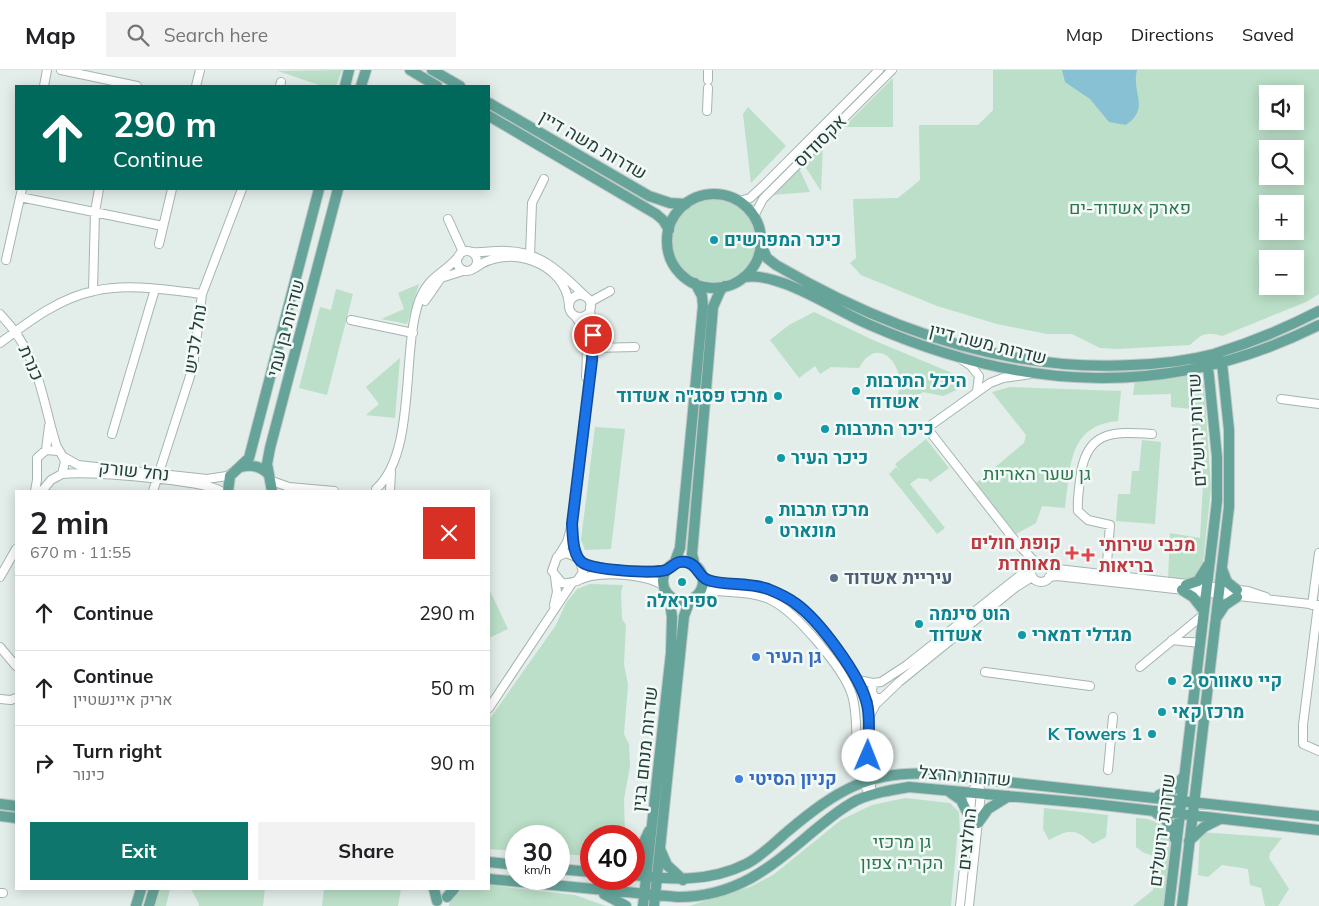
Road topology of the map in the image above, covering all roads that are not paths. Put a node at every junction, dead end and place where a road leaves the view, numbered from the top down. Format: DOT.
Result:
graph roads {
  1 [pos="47,70"];
  2 [pos="61,70"];
  3 [pos="200,70"];
  4 [pos="349,70"];
  5 [pos="366,70"];
  6 [pos="410,70"];
  7 [pos="432,70"];
  8 [pos="708,70"];
  9 [pos="879,70"];
  10 [pos="892,70"];
  11 [pos="120,84"];
  12 [pos="44,85"];
  13 [pos="196,85"];
  14 [pos="344,85"];
  15 [pos="361,85"];
  16 [pos="435,85"];
  17 [pos="458,85"];
  18 [pos="490,104"];
  19 [pos="707,112"];
  20 [pos="490,117"];
  21 [pos="544,179"];
  22 [pos="99,190"];
  23 [pos="172,190"];
  24 [pos="242,190"];
  25 [pos="319,190"];
  26 [pos="338,190"];
  27 [pos="21,193"];
  28 [pos="739,201"];
  29 [pos="686,204"];
  30 [pos="95,212"];
  31 [pos="754,216"];
  32 [pos="448,219"];
  33 [pos="164,226"];
  34 [pos="669,230"];
  35 [pos="159,244"];
  36 [pos="761,245"];
  37 [pos="464,253"];
  38 [pos="530,255"];
  39 [pos="6,260"];
  40 [pos="476,268"];
  41 [pos="463,271"];
  42 [pos="744,276"];
  43 [pos="694,283"];
  44 [pos="725,286"];
  45 [pos="155,289"];
  46 [pos="93,291"];
  47 [pos="610,291"];
  48 [pos="202,294"];
  49 [pos="589,302"];
  50 [pos="569,305"];
  51 [pos="1319,312"];
  52 [pos="0,314"];
  53 [pos="574,315"];
  54 [pos="351,320"];
  55 [pos="1319,325"];
  56 [pos="16,331"];
  57 [pos="414,332"];
  58 [pos="0,343"];
  59 [pos="635,347"];
  60 [pos="593,348"];
  61 [pos="1212,354"];
  62 [pos="953,355"];
  63 [pos="1238,358"];
  64 [pos="1222,363"];
  65 [pos="1208,367"];
  66 [pos="1180,372"];
  67 [pos="1035,374"];
  68 [pos="977,391"];
  69 [pos="1211,393"];
  70 [pos="1226,393"];
  71 [pos="1280,399"];
  72 [pos="1319,404"];
  73 [pos="585,414"];
  74 [pos="49,419"];
  75 [pos="112,434"];
  76 [pos="1152,434"];
  77 [pos="46,450"];
  78 [pos="61,454"];
  79 [pos="392,465"];
  80 [pos="238,469"];
  81 [pos="37,471"];
  82 [pos="62,474"];
  83 [pos="159,476"];
  84 [pos="51,480"];
  85 [pos="271,483"];
  86 [pos="35,490"];
  87 [pos="43,490"];
  88 [pos="153,490"];
  89 [pos="218,490"];
  90 [pos="228,490"];
  91 [pos="323,490"];
  92 [pos="373,490"];
  93 [pos="390,490"];
  94 [pos="572,524"];
  95 [pos="15,552"];
  96 [pos="1319,553"];
  97 [pos="559,555"];
  98 [pos="1211,557"];
  99 [pos="10,560"];
  100 [pos="581,560"];
  101 [pos="1221,563"];
  102 [pos="1047,564"];
  103 [pos="1034,565"];
  104 [pos="694,566"];
  105 [pos="671,567"];
  106 [pos="0,568"];
  107 [pos="1106,575"];
  108 [pos="702,576"];
  109 [pos="0,577"];
  110 [pos="555,577"];
  111 [pos="1032,577"];
  112 [pos="1049,577"];
  113 [pos="575,582"];
  114 [pos="663,585"];
  115 [pos="1184,587"];
  116 [pos="1207,590"];
  117 [pos="1218,591"];
  118 [pos="1237,593"];
  119 [pos="669,595"];
  120 [pos="693,598"];
  121 [pos="1316,605"];
  122 [pos="1204,613"];
  123 [pos="1215,620"];
  124 [pos="548,621"];
  125 [pos="1172,640"];
  126 [pos="1200,644"];
  127 [pos="0,647"];
  128 [pos="15,665"];
  129 [pos="1140,666"];
  130 [pos="985,672"];
  131 [pos="858,680"];
  132 [pos="873,683"];
  133 [pos="1090,686"];
  134 [pos="15,698"];
  135 [pos="881,698"];
  136 [pos="0,699"];
  137 [pos="490,707"];
  138 [pos="868,717"];
  139 [pos="1113,717"];
  140 [pos="1319,751"];
  141 [pos="1108,770"];
  142 [pos="1186,773"];
  143 [pos="867,781"];
  144 [pos="978,781"];
  145 [pos="946,789"];
  146 [pos="976,792"];
  147 [pos="871,795"];
  148 [pos="1009,796"];
  149 [pos="1151,796"];
  150 [pos="1182,800"];
  151 [pos="1193,801"];
  152 [pos="0,804"];
  153 [pos="15,806"];
  154 [pos="1152,810"];
  155 [pos="1180,814"];
  156 [pos="1191,815"];
  157 [pos="0,816"];
  158 [pos="1319,816"];
  159 [pos="15,818"];
  160 [pos="654,818"];
  161 [pos="1222,818"];
  162 [pos="974,820"];
  163 [pos="1319,830"];
  164 [pos="645,839"];
  165 [pos="1189,841"];
  166 [pos="660,848"];
  167 [pos="1175,853"];
  168 [pos="490,862"];
  169 [pos="505,864"];
  170 [pos="645,877"];
  171 [pos="652,878"];
  172 [pos="490,879"];
  173 [pos="683,880"];
  174 [pos="580,888"];
  175 [pos="141,890"];
  176 [pos="154,890"];
  177 [pos="435,890"];
  178 [pos="453,890"];
  179 [pos="594,890"];
  180 [pos="598,890"];
  181 [pos="652,898"];
  182 [pos="443,900"];
  183 [pos="136,906"];
  184 [pos="149,906"];
  185 [pos="626,906"];
  186 [pos="643,906"];
  187 [pos="960,906"];
  188 [pos="970,906"];
  189 [pos="1170,906"];
  190 [pos="1182,906"];
  1 -- 12 [label="street"];
  2 -- 11 [label="street"];
  3 -- 13 [label="street"];
  4 -- 14 [label="main road"];
  5 -- 15 [label="main road"];
  6 -- 16 [label="main road"];
  7 -- 17 [label="main road"];
  8 -- 19 [label="street"];
  9 -- 28 [label="street, אקסודוס"];
  10 -- 31 [label="street, אקסודוס"];
  18 -- 29 [label="main road, שדרות משה דיין"];
  20 -- 34 [label="main road, שדרות משה דיין"];
  21 -- 38 [label="street"];
  22 -- 30 [label="street"];
  23 -- 33 [label="street"];
  24 -- 48 [label="street, נחל לכיש"];
  25 -- 80 [label="main road, שדרות בן עמי"];
  26 -- 85 [label="main road, שדרות בן עמי"];
  27 -- 30 [label="street"];
  27 -- 39 [label="street"];
  28 -- 29 [label="main road"];
  28 -- 31 [label="main road"];
  29 -- 34 [label="main road"];
  30 -- 33 [label="street"];
  30 -- 46 [label="street"];
  31 -- 36 [label="main road"];
  32 -- 37 [label="street"];
  33 -- 35 [label="street"];
  34 -- 43 [label="main road"];
  36 -- 42 [label="main road"];
  36 -- 61 [label="main road, שדרות משה דיין"];
  37 -- 38 [label="street"];
  37 -- 40 [label="street"];
  37 -- 41 [label="street"];
  37 -- 57 [label="street"];
  38 -- 49 [label="street"];
  40 -- 41 [label="street"];
  40 -- 50 [label="street"];
  41 -- 57 [label="street"];
  42 -- 44 [label="main road"];
  42 -- 62 [label="main road, שדרות משה דיין"];
  43 -- 44 [label="main road"];
  43 -- 105 [label="main road"];
  44 -- 104 [label="main road"];
  45 -- 46 [label="street"];
  45 -- 48 [label="street"];
  45 -- 75 [label="street"];
  46 -- 56 [label="street"];
  47 -- 49 [label="street"];
  48 -- 83 [label="street, נחל לכיש"];
  49 -- 50 [label="street"];
  49 -- 53 [label="street"];
  49 -- 60 [label="street"];
  50 -- 53 [label="street"];
  51 -- 61 [label="main road, שדרות משה דיין"];
  52 -- 56 [label="street, כנרת"];
  53 -- 73 [label="street"];
  54 -- 57 [label="street"];
  55 -- 63 [label="main road, שדרות משה דיין"];
  56 -- 58 [label="street"];
  56 -- 74 [label="street, כנרת"];
  57 -- 79 [label="street"];
  59 -- 60 [label="street"];
  60 -- 73 [label="street"];
  61 -- 64 [label="main road, שדרות ירושלים"];
  61 -- 65 [label="main road, שדרות ירושלים"];
  62 -- 67 [label="main road, שדרות משה דיין"];
  62 -- 68 [label="street"];
  63 -- 64 [label="main road, שדרות משה דיין"];
  63 -- 70 [label="main road"];
  64 -- 65 [label="main road, שדרות משה דיין"];
  64 -- 70 [label="main road, שדרות ירושלים"];
  65 -- 66 [label="main road, שדרות משה דיין"];
  65 -- 69 [label="main road, שדרות ירושלים"];
  66 -- 67 [label="main road, שדרות משה דיין"];
  66 -- 69 [label="main road"];
  67 -- 68 [label="street"];
  68 -- 103 [label="street"];
  69 -- 98 [label="main road, שדרות ירושלים"];
  70 -- 101 [label="main road, שדרות ירושלים"];
  71 -- 72 [label="street"];
  73 -- 94 [label="street"];
  74 -- 77 [label="street, כנרת"];
  74 -- 78 [label="street, כנרת"];
  76 -- 107 [label="street"];
  77 -- 78 [label="street"];
  77 -- 81 [label="street, כנרת"];
  78 -- 82 [label="street, כנרת"];
  78 -- 83 [label="street, נחל שורק"];
  79 -- 92 [label="street"];
  79 -- 93 [label="street"];
  80 -- 83 [label="street, נחל שורק"];
  80 -- 85 [label="main road"];
  80 -- 90 [label="main road, שדרות בן עמי"];
  81 -- 84 [label="street"];
  81 -- 86 [label="street, כנרת"];
  82 -- 83 [label="street, נחל שורק"];
  82 -- 84 [label="street"];
  83 -- 88 [label="street, נחל לכיש"];
  83 -- 89 [label="street, נחל שורק"];
  84 -- 87 [label="street"];
  85 -- 91 [label="street"];
  94 -- 97 [label="street"];
  94 -- 100 [label="street"];
  95 -- 99 [label="street"];
  96 -- 121 [label="street"];
  97 -- 100 [label="street"];
  97 -- 110 [label="street"];
  98 -- 115 [label="main road"];
  98 -- 116 [label="main road, שדרות ירושלים"];
  99 -- 106 [label="street"];
  99 -- 109 [label="street"];
  100 -- 105 [label="street"];
  100 -- 113 [label="street"];
  101 -- 117 [label="main road, שדרות ירושלים"];
  101 -- 118 [label="main road"];
  102 -- 103 [label="street"];
  102 -- 107 [label="street"];
  102 -- 112 [label="street"];
  103 -- 111 [label="street"];
  103 -- 132 [label="street"];
  104 -- 105 [label="main road"];
  104 -- 108 [label="main road"];
  105 -- 114 [label="main road"];
  107 -- 115 [label="street"];
  108 -- 120 [label="main road"];
  108 -- 131 [label="street"];
  110 -- 113 [label="street"];
  110 -- 124 [label="street"];
  111 -- 112 [label="street"];
  111 -- 135 [label="street"];
  112 -- 115 [label="street"];
  113 -- 114 [label="street"];
  113 -- 124 [label="street"];
  114 -- 119 [label="main road"];
  115 -- 116 [label="street"];
  115 -- 122 [label="main road"];
  116 -- 117 [label="street"];
  116 -- 122 [label="main road, שדרות ירושלים"];
  117 -- 118 [label="street"];
  117 -- 123 [label="main road, שדרות ירושלים"];
  118 -- 121 [label="street"];
  118 -- 123 [label="main road"];
  119 -- 120 [label="main road"];
  119 -- 160 [label="main road, שדרות מנחם בגין"];
  120 -- 143 [label="street"];
  120 -- 166 [label="main road, שדרות מנחם בגין"];
  121 -- 140 [label="street"];
  122 -- 125 [label="street"];
  122 -- 126 [label="main road, שדרות ירושלים"];
  123 -- 151 [label="main road, שדרות ירושלים"];
  124 -- 137 [label="street"];
  125 -- 126 [label="street"];
  125 -- 129 [label="street"];
  126 -- 142 [label="main road, שדרות ירושלים"];
  127 -- 128 [label="street"];
  130 -- 133 [label="street"];
  131 -- 132 [label="street"];
  131 -- 138 [label="street"];
  132 -- 135 [label="street"];
  134 -- 136 [label="street"];
  135 -- 138 [label="street"];
  138 -- 143 [label="street"];
  139 -- 141 [label="street"];
  142 -- 149 [label="main road"];
  142 -- 150 [label="main road, שדרות ירושלים"];
  143 -- 144 [label="main road, שדרות הרצל"];
  143 -- 147 [label="street"];
  143 -- 173 [label="main road, שדרות הרצל"];
  144 -- 146 [label="street, החלוצים"];
  144 -- 149 [label="main road, שדרות הרצל"];
  145 -- 146 [label="main road, שדרות הרצל"];
  145 -- 147 [label="main road, שדרות הרצל"];
  145 -- 162 [label="main road"];
  146 -- 148 [label="main road, שדרות הרצל"];
  146 -- 162 [label="street, החלוצים"];
  147 -- 181 [label="main road, שדרות הרצל"];
  148 -- 154 [label="main road, שדרות הרצל"];
  148 -- 162 [label="main road"];
  149 -- 150 [label="main road, שדרות הרצל"];
  150 -- 151 [label="main road, שדרות הרצל"];
  150 -- 155 [label="main road, שדרות ירושלים"];
  151 -- 156 [label="main road, שדרות ירושלים"];
  151 -- 158 [label="main road, שדרות הרצל"];
  152 -- 153 [label="main road"];
  154 -- 155 [label="main road, שדרות הרצל"];
  154 -- 167 [label="main road"];
  155 -- 156 [label="main road, שדרות הרצל"];
  155 -- 167 [label="main road, שדרות ירושלים"];
  156 -- 161 [label="main road, שדרות הרצל"];
  156 -- 165 [label="main road, שדרות ירושלים"];
  157 -- 159 [label="main road"];
  160 -- 164 [label="main road"];
  160 -- 171 [label="main road, שדרות מנחם בגין"];
  161 -- 163 [label="main road, שדרות הרצל"];
  161 -- 165 [label="main road"];
  162 -- 187 [label="street, החלוצים"];
  162 -- 188 [label="street, החלוצים"];
  165 -- 190 [label="main road, שדרות ירושלים"];
  166 -- 171 [label="main road, שדרות מנחם בגין"];
  166 -- 173 [label="main road"];
  167 -- 189 [label="main road, שדרות ירושלים"];
  168 -- 169 [label="main road"];
  170 -- 171 [label="main road, שדרות הרצל"];
  171 -- 173 [label="main road, שדרות הרצל"];
  171 -- 181 [label="main road, שדרות מנחם בגין"];
  172 -- 174 [label="main road, שדרות הרצל"];
  175 -- 183 [label="main road"];
  176 -- 184 [label="main road"];
  177 -- 182 [label="main road"];
  178 -- 182 [label="main road"];
  179 -- 185 [label="main road"];
  180 -- 181 [label="main road, שדרות הרצל"];
  181 -- 186 [label="main road, שדרות מנחם בגין"];
}
